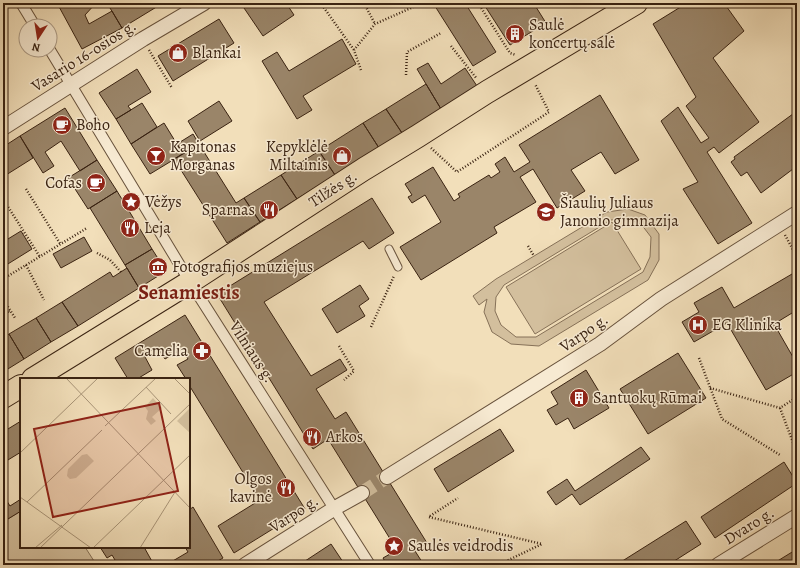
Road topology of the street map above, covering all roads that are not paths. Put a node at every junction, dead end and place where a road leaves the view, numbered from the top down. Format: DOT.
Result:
graph roads {
  1 [pos="21,3"];
  2 [pos="204,3"];
  3 [pos="636,3"];
  4 [pos="30,18"];
  5 [pos="55,58"];
  6 [pos="72,85"];
  7 [pos="3,128"];
  8 [pos="797,213"];
  9 [pos="389,249"];
  10 [pos="398,267"];
  11 [pos="190,282"];
  12 [pos="35,378"];
  13 [pos="20,387"];
  14 [pos="3,398"];
  15 [pos="387,477"];
  16 [pos="362,493"];
  17 [pos="334,508"];
  18 [pos="797,516"];
  19 [pos="245,565"];
  20 [pos="370,565"];
  21 [pos="718,565"];
  1 -- 4 [label="street"];
  2 -- 6 [label="street, Vasario 16-osios g."];
  3 -- 11 [label="highway, Tilžės g."];
  5 -- 6 [label="street, Vilniaus g."];
  6 -- 7 [label="street, Vasario 16-osios g."];
  6 -- 11 [label="street, Vilniaus g."];
  8 -- 15 [label="street, Varpo g."];
  9 -- 10 [label="lane"];
  11 -- 12 [label="highway, Tilžės g."];
  11 -- 17 [label="street, Vilniaus g."];
  13 -- 14 [label="highway"];
  16 -- 17 [label="street, Varpo g."];
  17 -- 19 [label="street, Varpo g."];
  17 -- 20 [label="street, Vilniaus g."];
  18 -- 21 [label="street, Dvaro g."];
}
